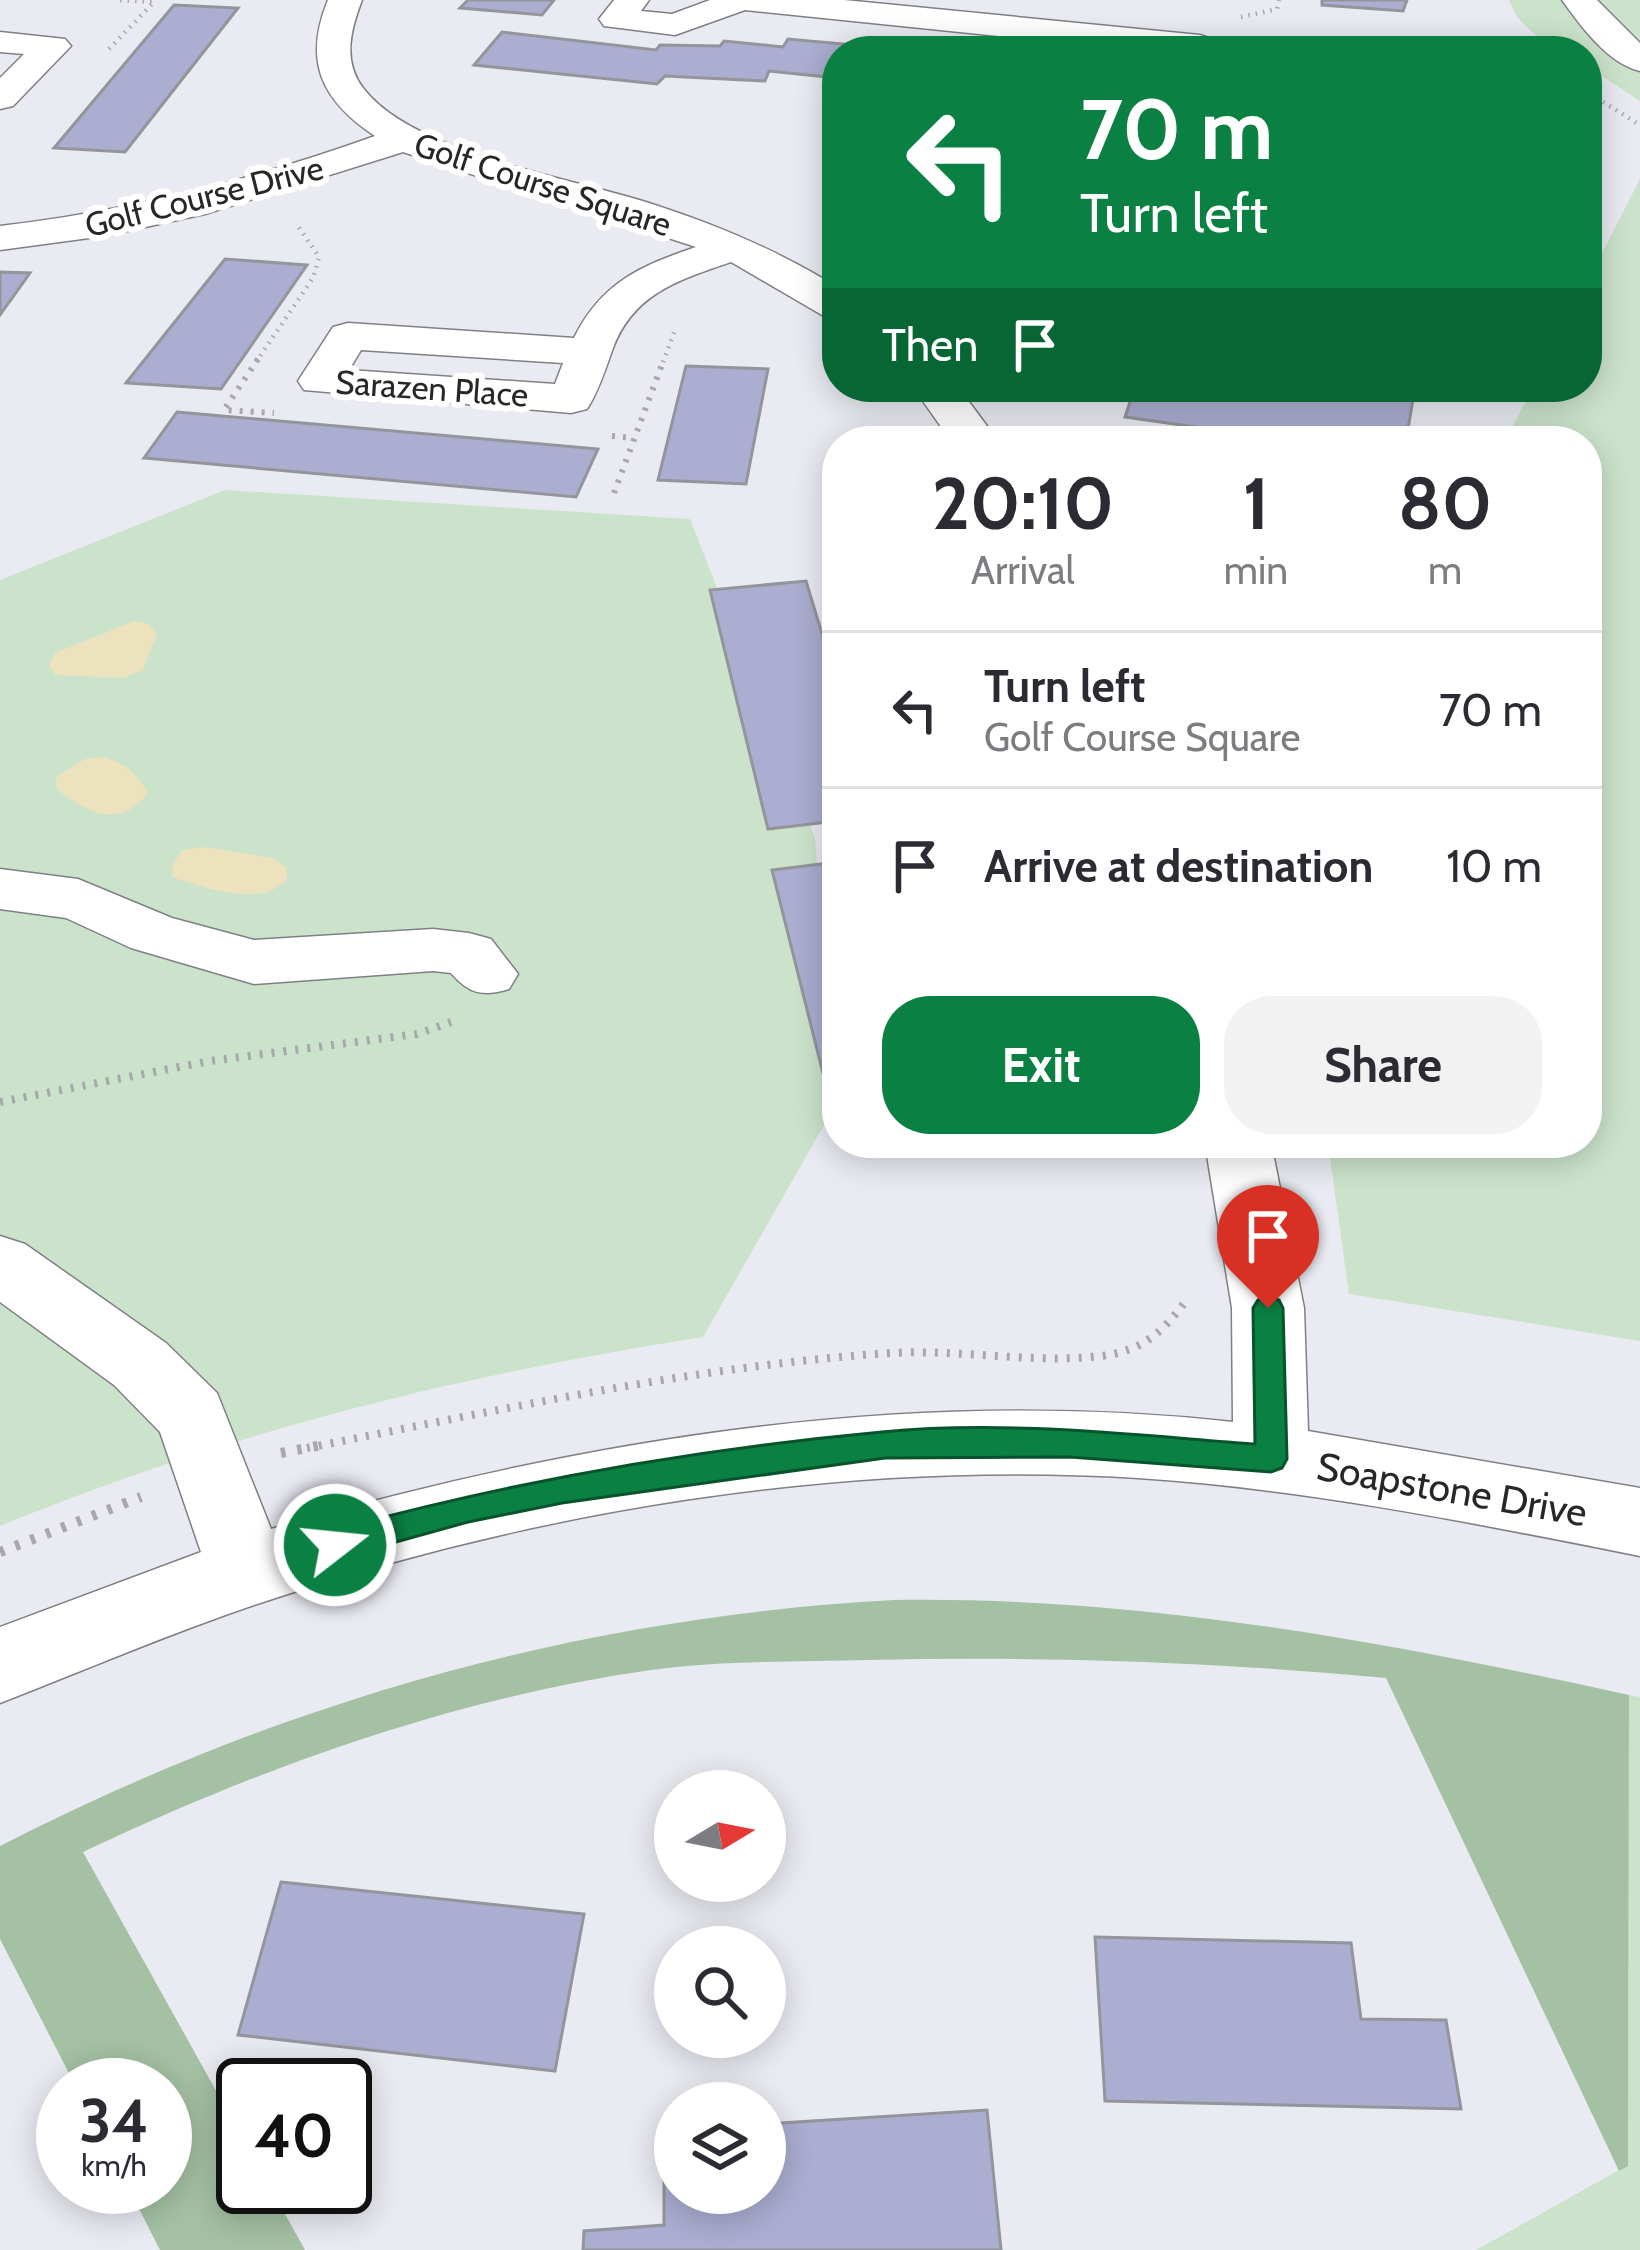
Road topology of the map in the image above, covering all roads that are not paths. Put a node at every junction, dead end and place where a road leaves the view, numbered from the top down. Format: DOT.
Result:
graph roads {
  1 [pos="345,0"];
  2 [pos="632,0"];
  3 [pos="741,0"];
  4 [pos="1579,0"];
  5 [pos="0,15"];
  6 [pos="1180,36"];
  7 [pos="0,42"];
  8 [pos="53,46"];
  9 [pos="1640,60"];
  10 [pos="0,98"];
  11 [pos="404,139"];
  12 [pos="0,238"];
  13 [pos="729,249"];
  14 [pos="822,298"];
  15 [pos="591,352"];
  16 [pos="0,889"];
  17 [pos="488,974"];
  18 [pos="1241,1158"];
  19 [pos="0,1264"];
  20 [pos="1271,1459"];
  21 [pos="1640,1522"];
  22 [pos="247,1570"];
  23 [pos="0,1665"];
  1 -- 11 [label="street, Golf Course Square"];
  2 -- 3 [label="street"];
  3 -- 6 [label="street"];
  4 -- 9 [label="street"];
  5 -- 8 [label="street"];
  7 -- 8 [label="street"];
  8 -- 10 [label="street"];
  11 -- 12 [label="street, Golf Course Drive"];
  11 -- 13 [label="street, Golf Course Square"];
  13 -- 14 [label="street, Golf Course Square"];
  13 -- 15 [label="street, Sarazen Place"];
  15 -- 15 [label="street, Sarazen Place"];
  16 -- 17 [label="street"];
  18 -- 20 [label="street"];
  19 -- 22 [label="street"];
  20 -- 21 [label="street, Soapstone Drive"];
  20 -- 22 [label="street, Soapstone Drive"];
  22 -- 23 [label="street, Soapstone Drive"];
}
